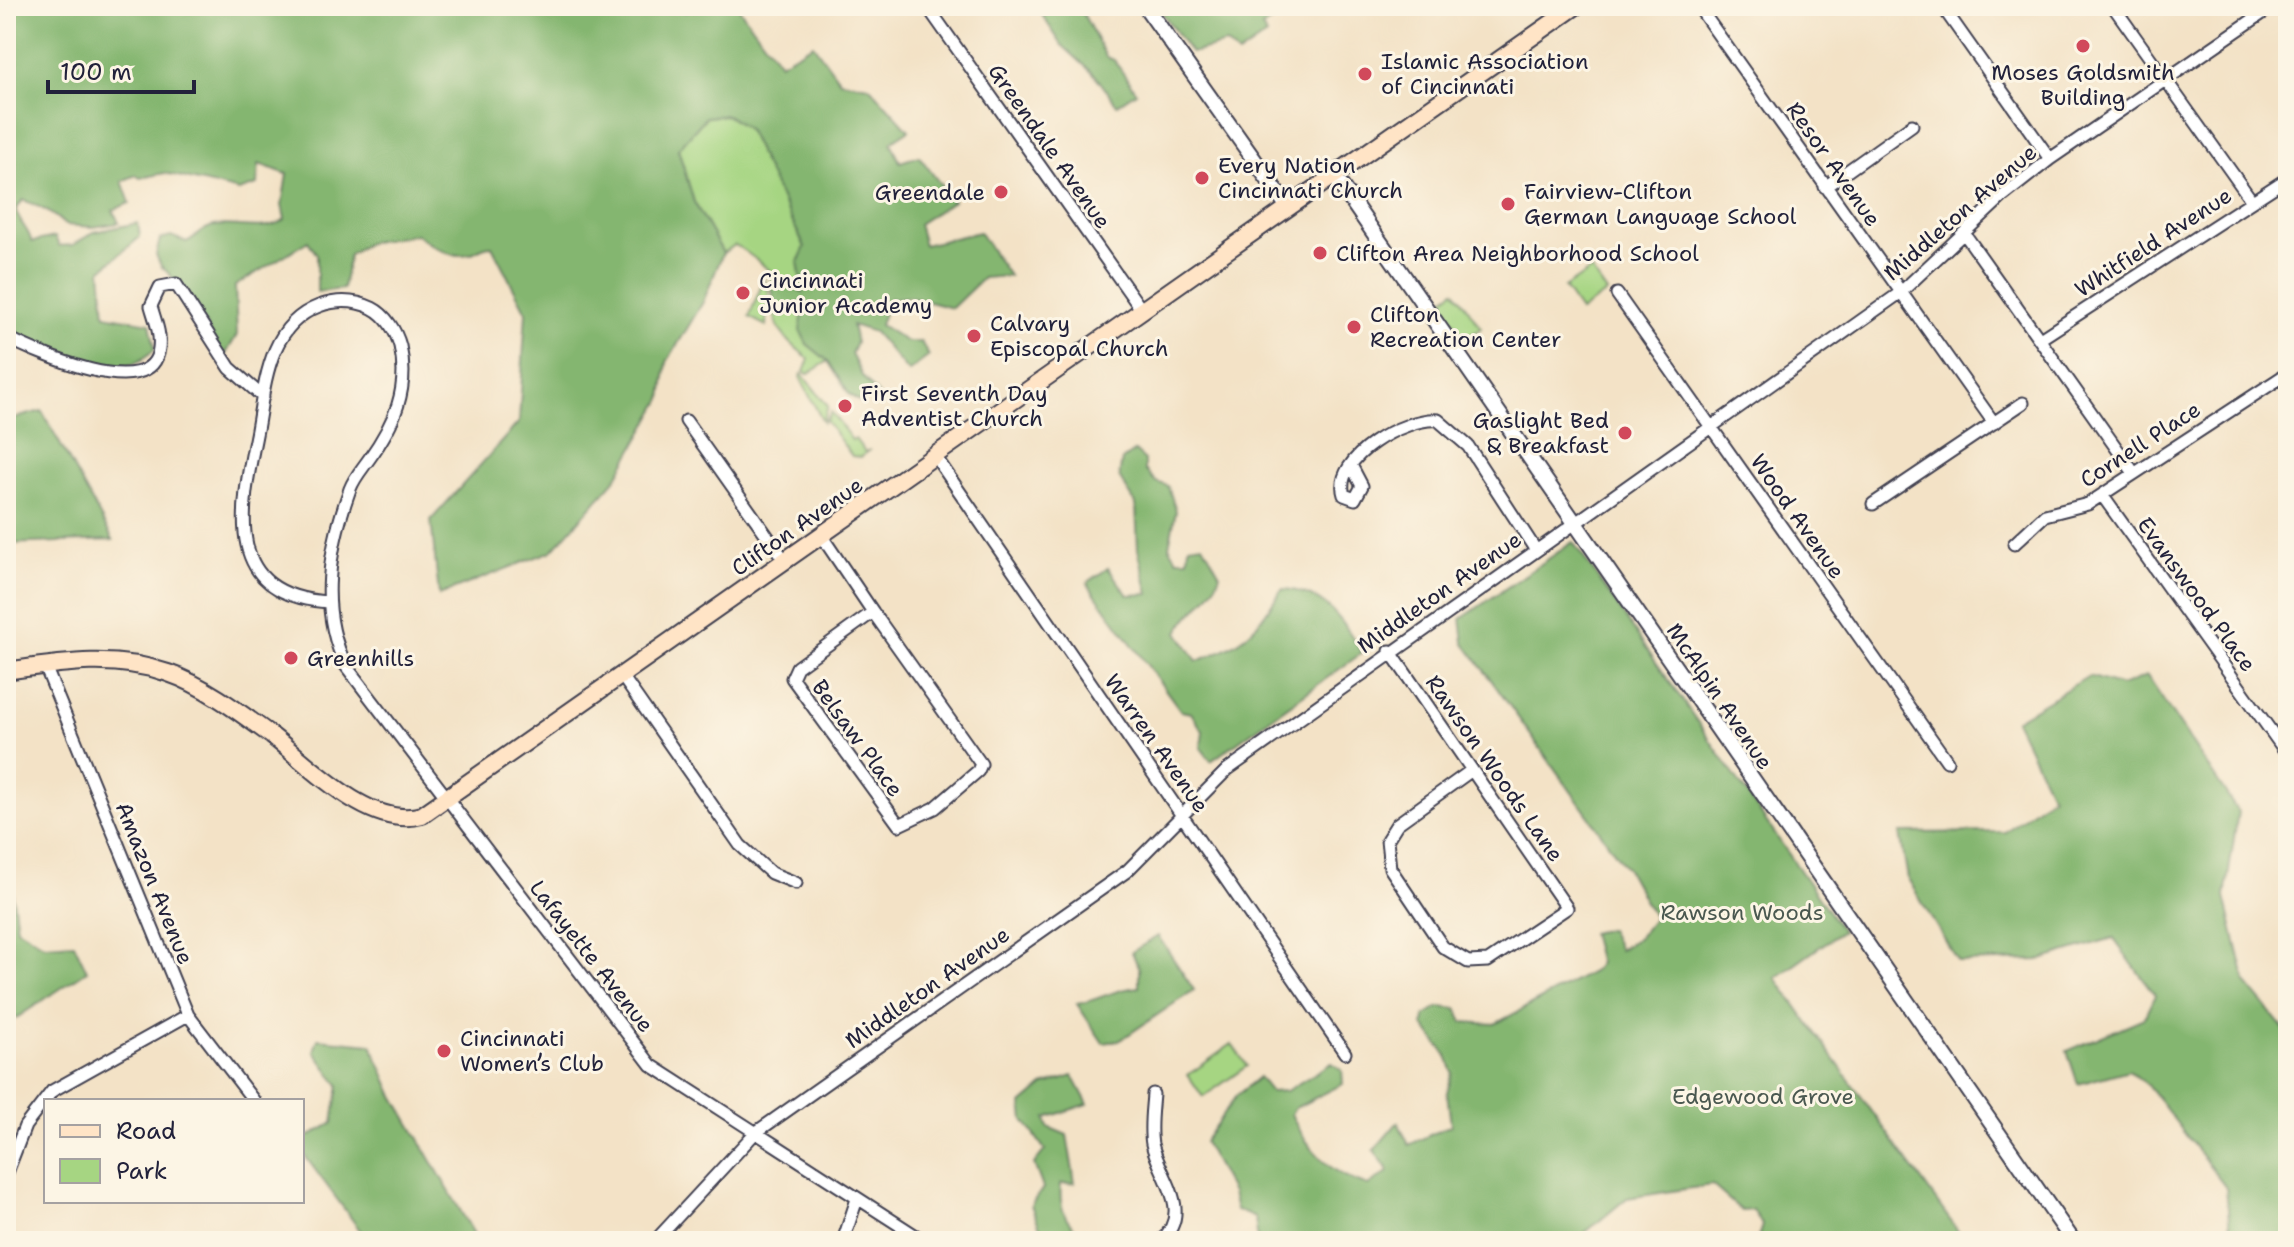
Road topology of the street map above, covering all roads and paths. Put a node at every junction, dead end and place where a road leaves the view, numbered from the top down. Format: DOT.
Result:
graph roads {
  1 [pos="927,6"];
  2 [pos="1145,6"];
  3 [pos="1576,6"];
  4 [pos="1698,6"];
  5 [pos="1942,6"];
  6 [pos="2113,6"];
  7 [pos="2272,6"];
  8 [pos="2167,78"];
  9 [pos="1912,125"];
  10 [pos="2050,159"];
  11 [pos="1333,174"];
  12 [pos="2288,178"];
  13 [pos="1825,187"];
  14 [pos="2252,201"];
  15 [pos="1287,206"];
  16 [pos="1964,233"];
  17 [pos="1900,293"];
  18 [pos="1617,294"];
  19 [pos="1141,309"];
  20 [pos="6,337"];
  21 [pos="2040,339"];
  22 [pos="2288,373"];
  23 [pos="263,397"];
  24 [pos="2023,403"];
  25 [pos="686,421"];
  26 [pos="1994,423"];
  27 [pos="1710,426"];
  28 [pos="935,456"];
  29 [pos="1352,467"];
  30 [pos="2134,473"];
  31 [pos="2102,495"];
  32 [pos="1873,504"];
  33 [pos="1575,521"];
  34 [pos="821,535"];
  35 [pos="2014,544"];
  36 [pos="1535,549"];
  37 [pos="785,561"];
  38 [pos="328,602"];
  39 [pos="873,612"];
  40 [pos="1390,651"];
  41 [pos="45,666"];
  42 [pos="6,671"];
  43 [pos="622,676"];
  44 [pos="2288,755"];
  45 [pos="1947,761"];
  46 [pos="1472,770"];
  47 [pos="446,799"];
  48 [pos="1183,816"];
  49 [pos="796,883"];
  50 [pos="188,1015"];
  51 [pos="1345,1053"];
  52 [pos="1153,1094"];
  53 [pos="46,1099"];
  54 [pos="252,1099"];
  55 [pos="44,1101"];
  56 [pos="755,1133"];
  57 [pos="6,1175"];
  58 [pos="857,1199"];
  59 [pos="655,1241"];
  60 [pos="843,1241"];
  61 [pos="924,1241"];
  62 [pos="1161,1241"];
  63 [pos="2073,1241"];
  1 -- 19 [label="street, Greendale Avenue"];
  2 -- 15 [label="street"];
  3 -- 11 [label="main road, Clifton Avenue"];
  4 -- 13 [label="street, Resor Avenue"];
  5 -- 10 [label="street"];
  6 -- 8 [label="street"];
  7 -- 8 [label="street, Middleton Avenue"];
  8 -- 10 [label="street, Middleton Avenue"];
  8 -- 14 [label="street"];
  9 -- 13 [label="street"];
  10 -- 16 [label="street, Middleton Avenue"];
  11 -- 15 [label="main road, Clifton Avenue"];
  11 -- 33 [label="street, McAlpin Avenue"];
  12 -- 14 [label="street, Whitfield Avenue"];
  13 -- 17 [label="street, Resor Avenue"];
  14 -- 21 [label="street, Whitfield Avenue"];
  15 -- 19 [label="main road, Clifton Avenue"];
  16 -- 17 [label="street, Middleton Avenue"];
  16 -- 21 [label="street"];
  17 -- 26 [label="street, Resor Avenue"];
  17 -- 27 [label="street, Middleton Avenue"];
  18 -- 27 [label="street, Wood Avenue"];
  19 -- 28 [label="main road, Clifton Avenue"];
  20 -- 23 [label="street"];
  21 -- 30 [label="street"];
  22 -- 30 [label="street, Cornell Place"];
  23 -- 38 [label="street, Lafayette Avenue"];
  23 -- 38 [label="street, Lafayette Avenue"];
  24 -- 26 [label="street"];
  25 -- 37 [label="street"];
  26 -- 32 [label="street"];
  27 -- 33 [label="street, Middleton Avenue"];
  27 -- 45 [label="street, Wood Avenue"];
  28 -- 34 [label="main road, Clifton Avenue"];
  28 -- 48 [label="street, Warren Avenue"];
  29 -- 36 [label="street"];
  30 -- 31 [label="street, Cornell Place"];
  31 -- 35 [label="street, Cornell Place"];
  31 -- 44 [label="street, Evanswood Place"];
  33 -- 36 [label="street, Middleton Avenue"];
  33 -- 63 [label="street, McAlpin Avenue"];
  34 -- 37 [label="main road, Clifton Avenue"];
  34 -- 39 [label="street, Belsaw Place"];
  36 -- 40 [label="street, Middleton Avenue"];
  37 -- 43 [label="main road, Clifton Avenue"];
  38 -- 47 [label="street, Lafayette Avenue"];
  39 -- 39 [label="street, Belsaw Place"];
  40 -- 46 [label="street, Rawson Woods Lane"];
  40 -- 48 [label="street, Middleton Avenue"];
  41 -- 42 [label="main road, Clifton Avenue"];
  41 -- 47 [label="main road, Clifton Avenue"];
  41 -- 50 [label="street, Amazon Avenue"];
  43 -- 47 [label="main road, Clifton Avenue"];
  43 -- 49 [label="street"];
  46 -- 46 [label="street, Rawson Woods Lane"];
  47 -- 56 [label="street, Lafayette Avenue"];
  48 -- 51 [label="street, Warren Avenue"];
  48 -- 56 [label="street, Middleton Avenue"];
  50 -- 53 [label="street"];
  50 -- 54 [label="street, Amazon Avenue"];
  52 -- 62 [label="street"];
  55 -- 57 [label="street"];
  56 -- 58 [label="street, Lafayette Avenue"];
  56 -- 59 [label="street, Middleton Avenue"];
  58 -- 60 [label="street"];
  58 -- 61 [label="street, Lafayette Avenue"];
}
